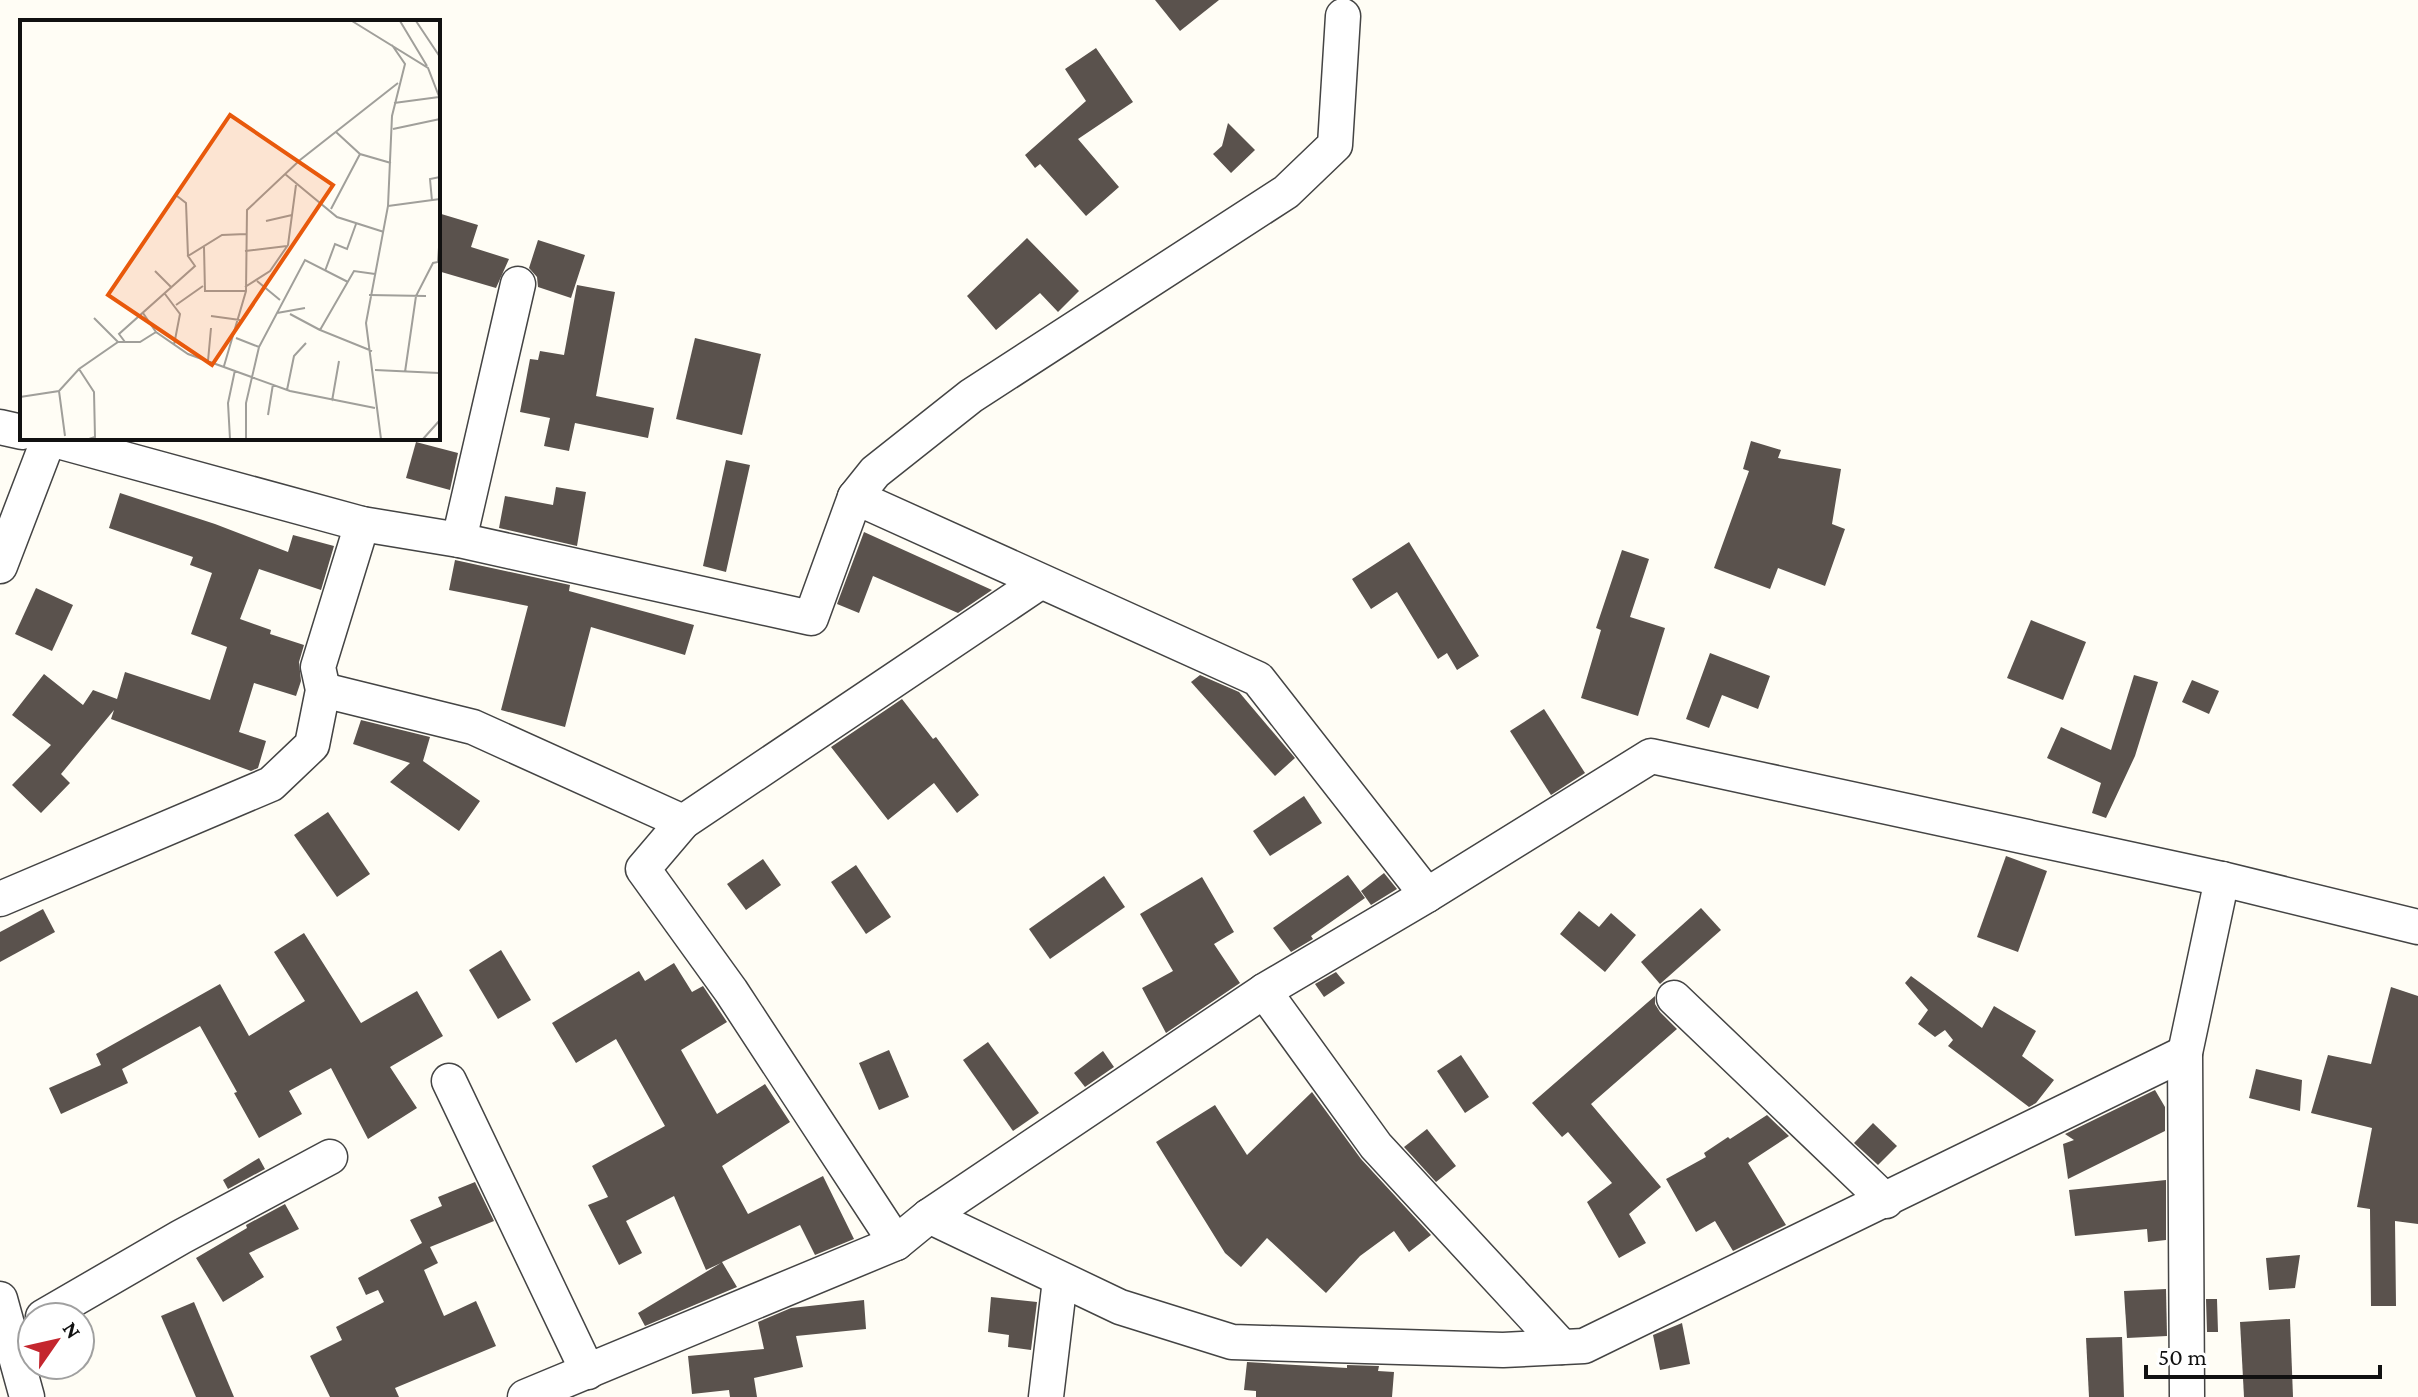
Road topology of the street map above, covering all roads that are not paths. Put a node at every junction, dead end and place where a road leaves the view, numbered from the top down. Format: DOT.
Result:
graph roads {
  1 [pos="1343,16"];
  2 [pos="518,284"];
  3 [pos="0,427"];
  4 [pos="20,432"];
  5 [pos="47,440"];
  6 [pos="55,440"];
  7 [pos="855,497"];
  8 [pos="362,524"];
  9 [pos="459,540"];
  10 [pos="0,566"];
  11 [pos="1040,582"];
  12 [pos="323,690"];
  13 [pos="683,822"];
  14 [pos="2222,879"];
  15 [pos="1427,895"];
  16 [pos="0,899"];
  17 [pos="2418,927"];
  18 [pos="1264,991"];
  19 [pos="1674,998"];
  20 [pos="2185,1053"];
  21 [pos="449,1081"];
  22 [pos="330,1157"];
  23 [pos="1886,1201"];
  24 [pos="929,1216"];
  25 [pos="896,1243"];
  26 [pos="1060,1280"];
  27 [pos="0,1299"];
  28 [pos="71,1301"];
  29 [pos="16,1324"];
  30 [pos="1562,1347"];
  31 [pos="588,1372"];
  32 [pos="525,1397"];
  33 [pos="1046,1397"];
  34 [pos="2187,1397"];
  1 -- 7 [label="street"];
  2 -- 9 [label="street"];
  3 -- 4 [label="street"];
  5 -- 10 [label="street"];
  6 -- 8 [label="street"];
  7 -- 9 [label="street"];
  7 -- 11 [label="street"];
  8 -- 9 [label="street"];
  8 -- 12 [label="street"];
  11 -- 13 [label="street"];
  11 -- 15 [label="street"];
  12 -- 13 [label="street"];
  12 -- 16 [label="street"];
  13 -- 25 [label="street"];
  14 -- 15 [label="street"];
  14 -- 17 [label="street"];
  14 -- 20 [label="street"];
  15 -- 18 [label="street"];
  18 -- 24 [label="street"];
  18 -- 30 [label="street"];
  19 -- 23 [label="street"];
  20 -- 23 [label="street"];
  20 -- 34 [label="street"];
  21 -- 31 [label="street"];
  22 -- 28 [label="street"];
  23 -- 30 [label="street"];
  24 -- 25 [label="street"];
  24 -- 26 [label="street"];
  25 -- 31 [label="street"];
  26 -- 30 [label="street"];
  26 -- 33 [label="street"];
  27 -- 29 [label="street"];
  31 -- 32 [label="street"];
}
